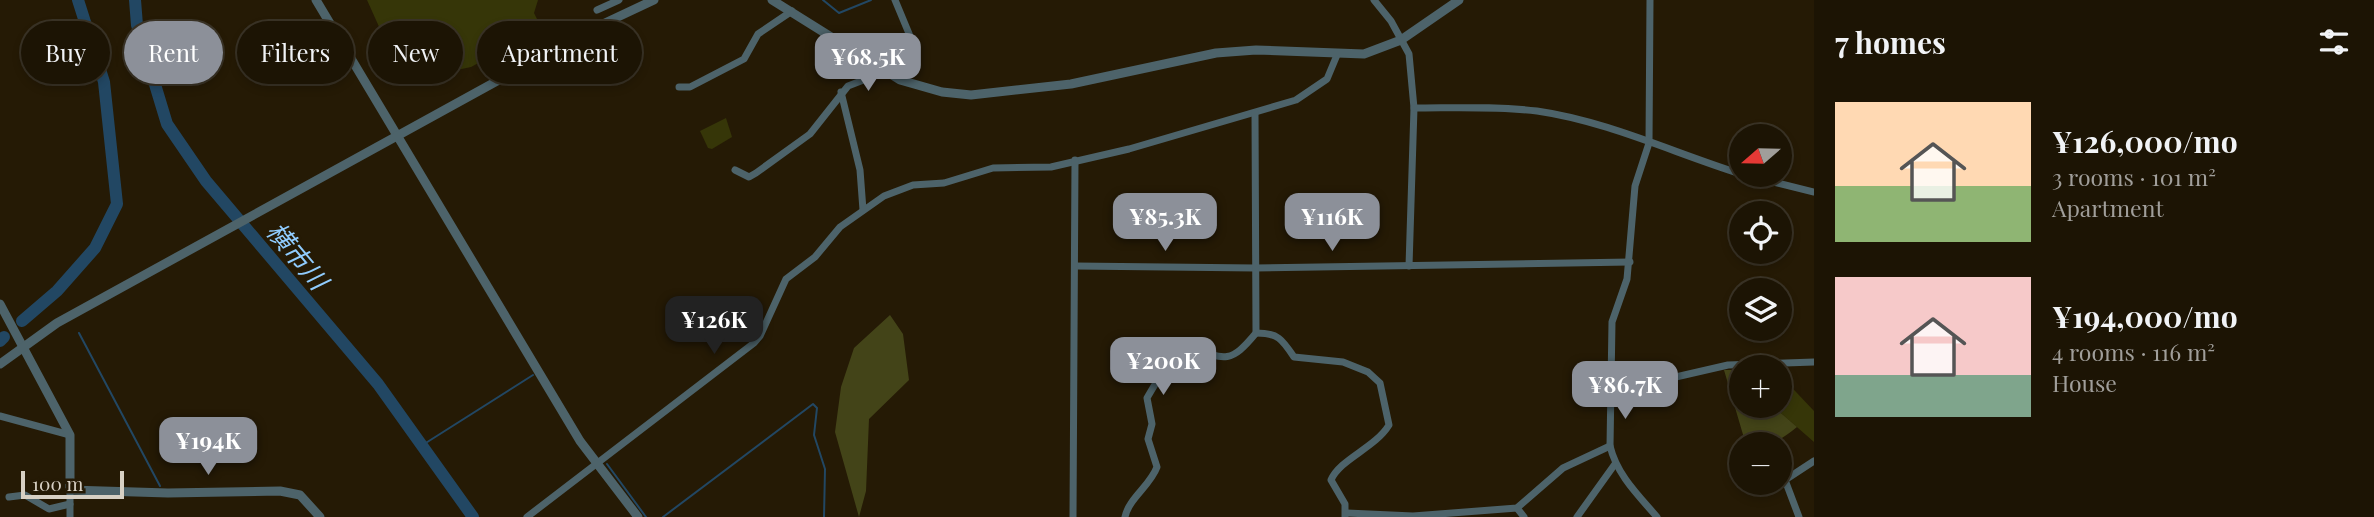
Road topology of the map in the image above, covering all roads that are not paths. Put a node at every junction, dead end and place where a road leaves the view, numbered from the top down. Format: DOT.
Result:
graph roads {
  1 [pos="316,0"];
  2 [pos="619,0"];
  3 [pos="654,0"];
  4 [pos="772,0"];
  5 [pos="895,0"];
  6 [pos="1374,0"];
  7 [pos="1459,0"];
  8 [pos="1650,0"];
  9 [pos="597,10"];
  10 [pos="792,11"];
  11 [pos="1401,40"];
  12 [pos="1337,55"];
  13 [pos="884,72"];
  14 [pos="679,87"];
  15 [pos="841,92"];
  16 [pos="1413,108"];
  17 [pos="1255,113"];
  18 [pos="398,138"];
  19 [pos="1649,142"];
  20 [pos="1075,160"];
  21 [pos="1729,169"];
  22 [pos="735,170"];
  23 [pos="1792,186"];
  24 [pos="1814,192"];
  25 [pos="863,210"];
  26 [pos="1630,262"];
  27 [pos="1076,266"];
  28 [pos="1409,266"];
  29 [pos="1255,268"];
  30 [pos="0,304"];
  31 [pos="1256,333"];
  32 [pos="22,346"];
  33 [pos="1814,362"];
  34 [pos="0,365"];
  35 [pos="1612,396"];
  36 [pos="0,416"];
  37 [pos="70,435"];
  38 [pos="1610,446"];
  39 [pos="1814,461"];
  40 [pos="597,463"];
  41 [pos="1615,464"];
  42 [pos="71,490"];
  43 [pos="9,497"];
  44 [pos="71,504"];
  45 [pos="54,508"];
  46 [pos="1517,508"];
  47 [pos="1346,515"];
  48 [pos="1413,516"];
  49 [pos="45,517"];
  50 [pos="71,517"];
  51 [pos="320,517"];
  52 [pos="527,517"];
  53 [pos="638,517"];
  54 [pos="1073,517"];
  55 [pos="1125,517"];
  56 [pos="1524,517"];
  57 [pos="1577,517"];
  58 [pos="1657,517"];
  59 [pos="1799,517"];
  1 -- 18 [label="street"];
  2 -- 9 [label="street"];
  3 -- 18 [label="street"];
  4 -- 10 [label="street"];
  5 -- 13 [label="street"];
  6 -- 11 [label="street"];
  7 -- 11 [label="street"];
  8 -- 19 [label="street"];
  10 -- 13 [label="street"];
  10 -- 14 [label="street"];
  11 -- 12 [label="street"];
  11 -- 16 [label="street"];
  12 -- 13 [label="street"];
  12 -- 17 [label="street"];
  13 -- 15 [label="street"];
  15 -- 22 [label="street"];
  15 -- 25 [label="street"];
  16 -- 19 [label="street"];
  16 -- 28 [label="street"];
  17 -- 20 [label="street"];
  17 -- 29 [label="street"];
  18 -- 32 [label="street"];
  18 -- 40 [label="street"];
  19 -- 21 [label="street"];
  19 -- 26 [label="street"];
  20 -- 25 [label="street"];
  20 -- 27 [label="street"];
  23 -- 24 [label="street"];
  25 -- 40 [label="street"];
  26 -- 28 [label="street"];
  26 -- 35 [label="street"];
  27 -- 29 [label="street"];
  27 -- 54 [label="street"];
  28 -- 29 [label="street"];
  29 -- 31 [label="street"];
  30 -- 32 [label="street"];
  31 -- 47 [label="street"];
  31 -- 55 [label="street"];
  32 -- 34 [label="street"];
  32 -- 37 [label="street"];
  33 -- 35 [label="street"];
  35 -- 38 [label="street"];
  36 -- 37 [label="street"];
  37 -- 42 [label="street"];
  38 -- 41 [label="street"];
  38 -- 46 [label="street"];
  39 -- 59 [label="street"];
  40 -- 52 [label="street"];
  40 -- 53 [label="street"];
  41 -- 57 [label="street"];
  41 -- 58 [label="street"];
  42 -- 44 [label="street"];
  42 -- 51 [label="street"];
  43 -- 45 [label="street"];
  44 -- 45 [label="street"];
  44 -- 50 [label="street"];
  45 -- 49 [label="street"];
  46 -- 48 [label="street"];
  46 -- 56 [label="street"];
  47 -- 48 [label="street"];
}
